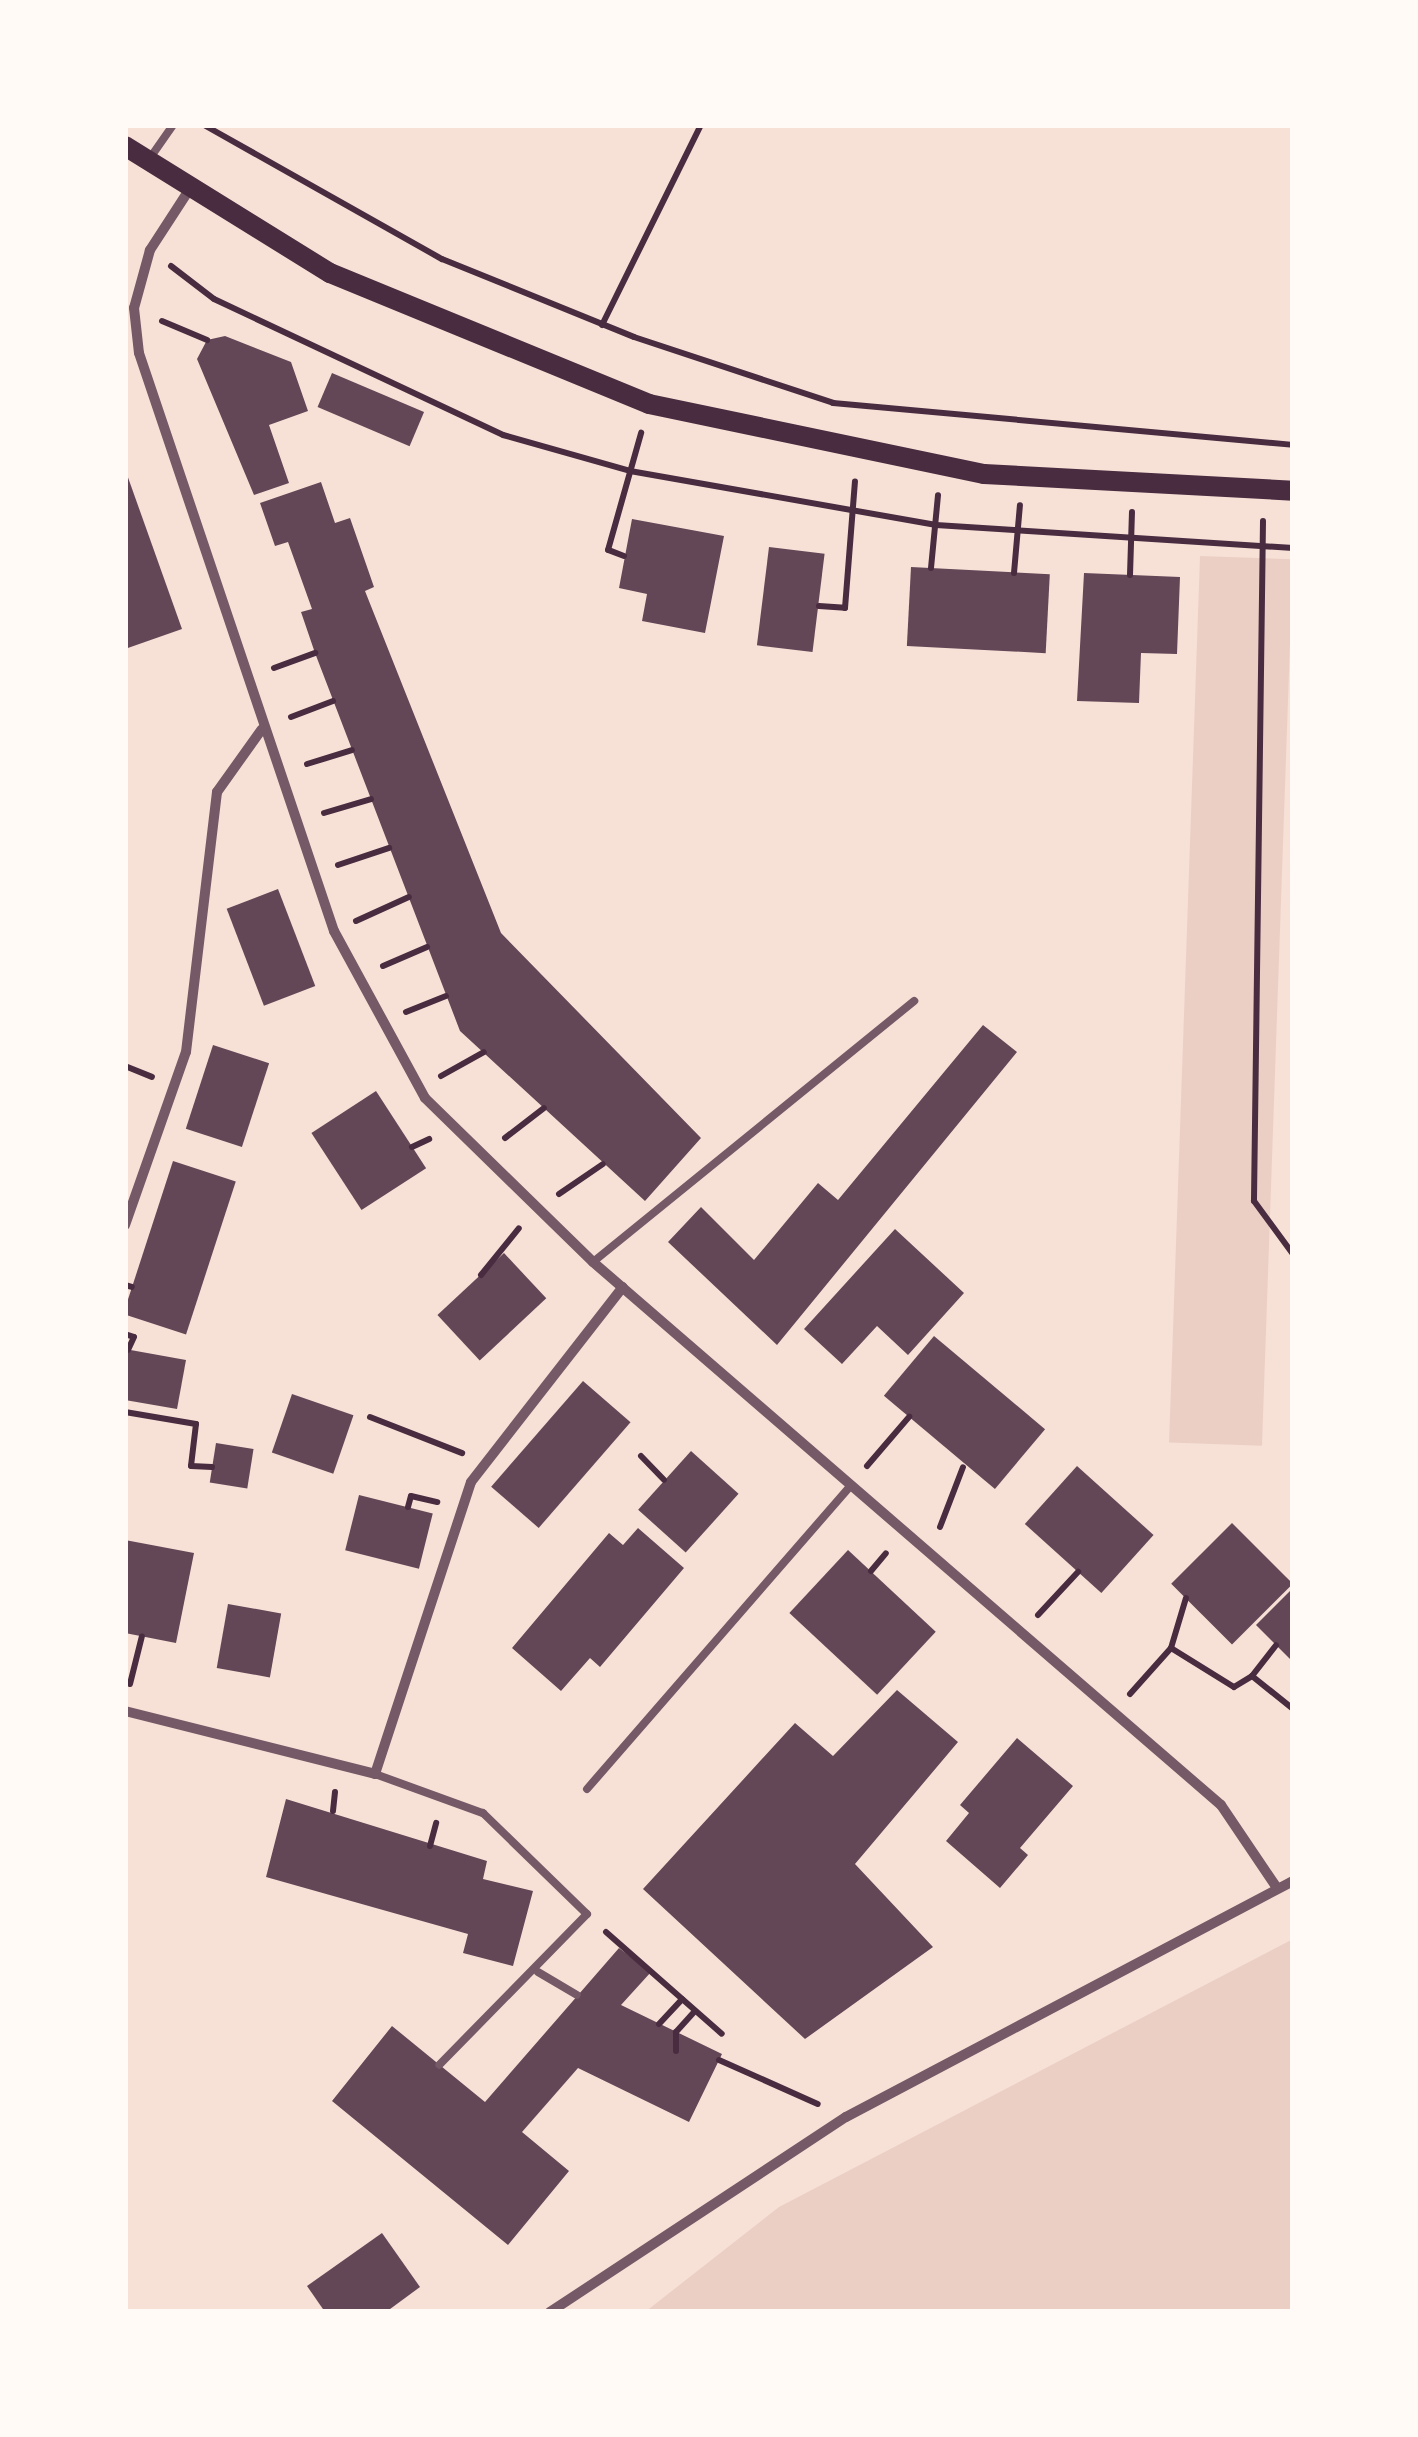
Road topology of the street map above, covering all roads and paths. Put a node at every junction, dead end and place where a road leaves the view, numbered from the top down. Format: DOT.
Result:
graph roads {
  1 [pos="174,125"];
  2 [pos="204,125"];
  3 [pos="701,125"];
  4 [pos="125,146"];
  5 [pos="147,161"];
  6 [pos="189,190"];
  7 [pos="150,250"];
  8 [pos="134,308"];
  9 [pos="602,324"];
  10 [pos="207,340"];
  11 [pos="649,404"];
  12 [pos="1293,445"];
  13 [pos="858,454"];
  14 [pos="940,467"];
  15 [pos="630,471"];
  16 [pos="1021,478"];
  17 [pos="1133,483"];
  18 [pos="1263,490"];
  19 [pos="1293,491"];
  20 [pos="852,512"];
  21 [pos="936,524"];
  22 [pos="1018,531"];
  23 [pos="1130,539"];
  24 [pos="1262,547"];
  25 [pos="1293,548"];
  26 [pos="624,556"];
  27 [pos="931,568"];
  28 [pos="1014,573"];
  29 [pos="1130,576"];
  30 [pos="819,606"];
  31 [pos="315,653"];
  32 [pos="244,678"];
  33 [pos="333,701"];
  34 [pos="262,729"];
  35 [pos="352,750"];
  36 [pos="278,774"];
  37 [pos="371,799"];
  38 [pos="294,822"];
  39 [pos="390,848"];
  40 [pos="312,874"];
  41 [pos="409,897"];
  42 [pos="334,931"];
  43 [pos="427,947"];
  44 [pos="354,979"];
  45 [pos="914,1001"];
  46 [pos="484,1052"];
  47 [pos="420,1088"];
  48 [pos="544,1108"];
  49 [pos="481,1157"];
  50 [pos="603,1164"];
  51 [pos="537,1209"];
  52 [pos="125,1225"];
  53 [pos="1293,1254"];
  54 [pos="593,1262"];
  55 [pos="480,1275"];
  56 [pos="623,1288"];
  57 [pos="125,1334"];
  58 [pos="128,1350"];
  59 [pos="125,1412"];
  60 [pos="370,1416"];
  61 [pos="909,1417"];
  62 [pos="641,1456"];
  63 [pos="482,1461"];
  64 [pos="212,1467"];
  65 [pos="963,1467"];
  66 [pos="664,1480"];
  67 [pos="851,1485"];
  68 [pos="408,1506"];
  69 [pos="459,1508"];
  70 [pos="930,1554"];
  71 [pos="1078,1572"];
  72 [pos="1186,1598"];
  73 [pos="1022,1633"];
  74 [pos="142,1636"];
  75 [pos="1276,1645"];
  76 [pos="1171,1648"];
  77 [pos="1252,1676"];
  78 [pos="125,1708"];
  79 [pos="1293,1709"];
  80 [pos="1114,1712"];
  81 [pos="375,1774"];
  82 [pos="587,1789"];
  83 [pos="1293,1881"];
  84 [pos="1277,1888"];
  85 [pos="587,1914"];
  86 [pos="538,1972"];
  87 [pos="577,1995"];
  88 [pos="682,1999"];
  89 [pos="695,2011"];
  90 [pos="658,2024"];
  91 [pos="722,2034"];
  92 [pos="676,2052"];
  93 [pos="719,2060"];
  94 [pos="439,2065"];
  95 [pos="846,2116"];
  96 [pos="550,2312"];
  1 -- 5 [label="lane"];
  2 -- 9 [label="path"];
  3 -- 9 [label="path"];
  4 -- 5 [label="main road"];
  5 -- 6 [label="main road"];
  6 -- 7 [label="street"];
  6 -- 11 [label="main road"];
  7 -- 8 [label="street"];
  7 -- 15 [label="path"];
  8 -- 10 [label="path"];
  8 -- 32 [label="street"];
  9 -- 12 [label="path"];
  11 -- 13 [label="main road"];
  11 -- 15 [label="path"];
  13 -- 14 [label="main road"];
  13 -- 20 [label="path"];
  14 -- 16 [label="main road"];
  14 -- 21 [label="path"];
  15 -- 20 [label="path"];
  15 -- 26 [label="path"];
  16 -- 17 [label="main road"];
  16 -- 22 [label="path"];
  17 -- 18 [label="main road"];
  17 -- 23 [label="path"];
  18 -- 19 [label="main road"];
  18 -- 24 [label="path"];
  20 -- 21 [label="path"];
  20 -- 30 [label="path"];
  21 -- 22 [label="path"];
  21 -- 27 [label="path"];
  22 -- 23 [label="path"];
  22 -- 28 [label="path"];
  23 -- 24 [label="path"];
  23 -- 29 [label="path"];
  24 -- 25 [label="path"];
  24 -- 53 [label="path"];
  31 -- 32 [label="path"];
  32 -- 34 [label="street"];
  33 -- 34 [label="path"];
  34 -- 36 [label="street"];
  34 -- 52 [label="street"];
  35 -- 36 [label="path"];
  36 -- 38 [label="street"];
  37 -- 38 [label="path"];
  38 -- 40 [label="street"];
  39 -- 40 [label="path"];
  40 -- 42 [label="street"];
  41 -- 42 [label="path"];
  42 -- 44 [label="street"];
  43 -- 44 [label="path"];
  44 -- 47 [label="street"];
  45 -- 54 [label="lane"];
  46 -- 47 [label="path"];
  47 -- 49 [label="street"];
  48 -- 49 [label="path"];
  49 -- 51 [label="street"];
  50 -- 51 [label="path"];
  51 -- 54 [label="street"];
  51 -- 55 [label="path"];
  54 -- 56 [label="street"];
  56 -- 63 [label="street"];
  56 -- 67 [label="street"];
  57 -- 58 [label="path"];
  59 -- 64 [label="path"];
  60 -- 63 [label="path"];
  61 -- 67 [label="path"];
  62 -- 66 [label="path"];
  63 -- 69 [label="street"];
  65 -- 70 [label="path"];
  67 -- 70 [label="street"];
  67 -- 82 [label="lane"];
  68 -- 69 [label="path"];
  69 -- 81 [label="street"];
  70 -- 73 [label="street"];
  71 -- 73 [label="path"];
  72 -- 76 [label="path"];
  73 -- 80 [label="street"];
  74 -- 78 [label="path"];
  75 -- 77 [label="path"];
  76 -- 77 [label="path"];
  76 -- 80 [label="path"];
  77 -- 79 [label="path"];
  78 -- 81 [label="street"];
  80 -- 84 [label="street"];
  81 -- 85 [label="lane"];
  83 -- 84 [label="street"];
  84 -- 95 [label="street"];
  85 -- 86 [label="lane"];
  85 -- 88 [label="path"];
  86 -- 87 [label="lane"];
  86 -- 94 [label="lane"];
  88 -- 89 [label="path"];
  88 -- 90 [label="path"];
  89 -- 91 [label="path"];
  89 -- 92 [label="path"];
  93 -- 95 [label="path"];
  95 -- 96 [label="street"];
}
